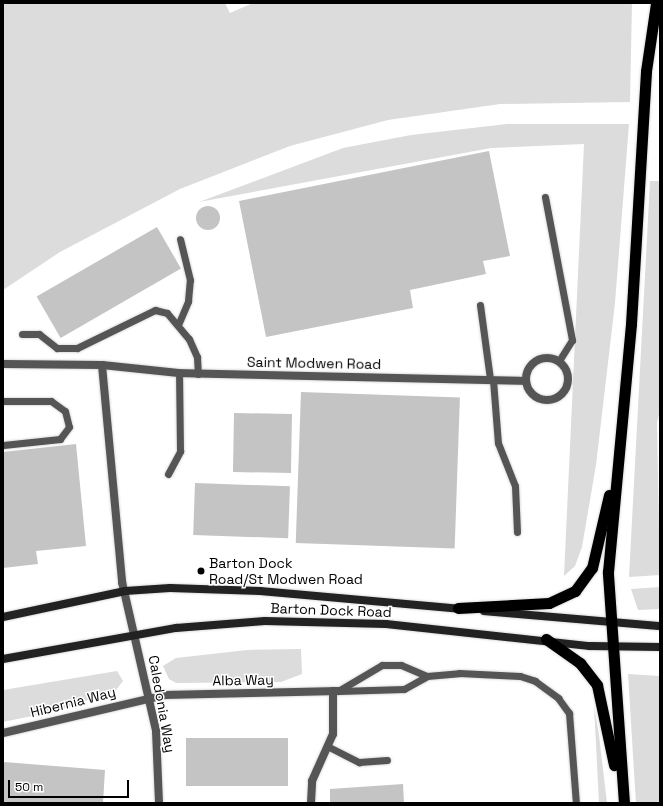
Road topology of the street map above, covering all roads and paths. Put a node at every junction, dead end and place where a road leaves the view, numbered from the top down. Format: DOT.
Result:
graph roads {
  1 [pos="656,3"];
  2 [pos="545,197"];
  3 [pos="180,239"];
  4 [pos="480,305"];
  5 [pos="178,324"];
  6 [pos="22,334"];
  7 [pos="559,361"];
  8 [pos="3,364"];
  9 [pos="102,365"];
  10 [pos="179,373"];
  11 [pos="198,374"];
  12 [pos="492,379"];
  13 [pos="526,381"];
  14 [pos="3,400"];
  15 [pos="3,445"];
  16 [pos="620,450"];
  17 [pos="168,474"];
  18 [pos="517,532"];
  19 [pos="125,591"];
  20 [pos="458,608"];
  21 [pos="3,617"];
  22 [pos="610,622"];
  23 [pos="660,626"];
  24 [pos="136,634"];
  25 [pos="546,640"];
  26 [pos="660,647"];
  27 [pos="614,648"];
  28 [pos="3,659"];
  29 [pos="427,676"];
  30 [pos="335,691"];
  31 [pos="149,697"];
  32 [pos="3,733"];
  33 [pos="329,747"];
  34 [pos="387,760"];
  35 [pos="159,803"];
  36 [pos="311,803"];
  37 [pos="576,803"];
  38 [pos="620,803"];
  39 [pos="624,803"];
  1 -- 16 [label="highway"];
  2 -- 7 [label="lane"];
  3 -- 5 [label="lane"];
  4 -- 12 [label="lane"];
  5 -- 6 [label="lane"];
  5 -- 11 [label="lane"];
  7 -- 13 [label="street"];
  7 -- 13 [label="street"];
  8 -- 9 [label="street, Saint Modwen Road"];
  9 -- 10 [label="street, Saint Modwen Road"];
  9 -- 19 [label="street"];
  10 -- 11 [label="street, Saint Modwen Road"];
  10 -- 17 [label="lane"];
  11 -- 12 [label="street, Saint Modwen Road"];
  12 -- 13 [label="street, Saint Modwen Road"];
  12 -- 18 [label="lane"];
  14 -- 15 [label="lane"];
  16 -- 20 [label="highway"];
  16 -- 22 [label="highway"];
  19 -- 20 [label="main road, Barton Dock Road"];
  19 -- 21 [label="main road, Barton Dock Road"];
  19 -- 24 [label="street"];
  20 -- 22 [label="main road, Barton Dock Road"];
  22 -- 23 [label="main road, Barton Dock Road"];
  22 -- 27 [label="highway"];
  24 -- 25 [label="main road, Barton Dock Road"];
  24 -- 28 [label="main road, Barton Dock Road"];
  24 -- 31 [label="street, Caledonia Way"];
  25 -- 27 [label="main road, Barton Dock Road"];
  25 -- 38 [label="highway"];
  26 -- 27 [label="main road, Barton Dock Road"];
  27 -- 39 [label="highway"];
  29 -- 30 [label="lane"];
  29 -- 30 [label="lane"];
  29 -- 37 [label="lane"];
  30 -- 31 [label="street, Alba Way"];
  30 -- 33 [label="street"];
  31 -- 32 [label="street, Hibernia Way"];
  31 -- 35 [label="street, Caledonia Way"];
  33 -- 34 [label="lane"];
  33 -- 36 [label="street"];
}
